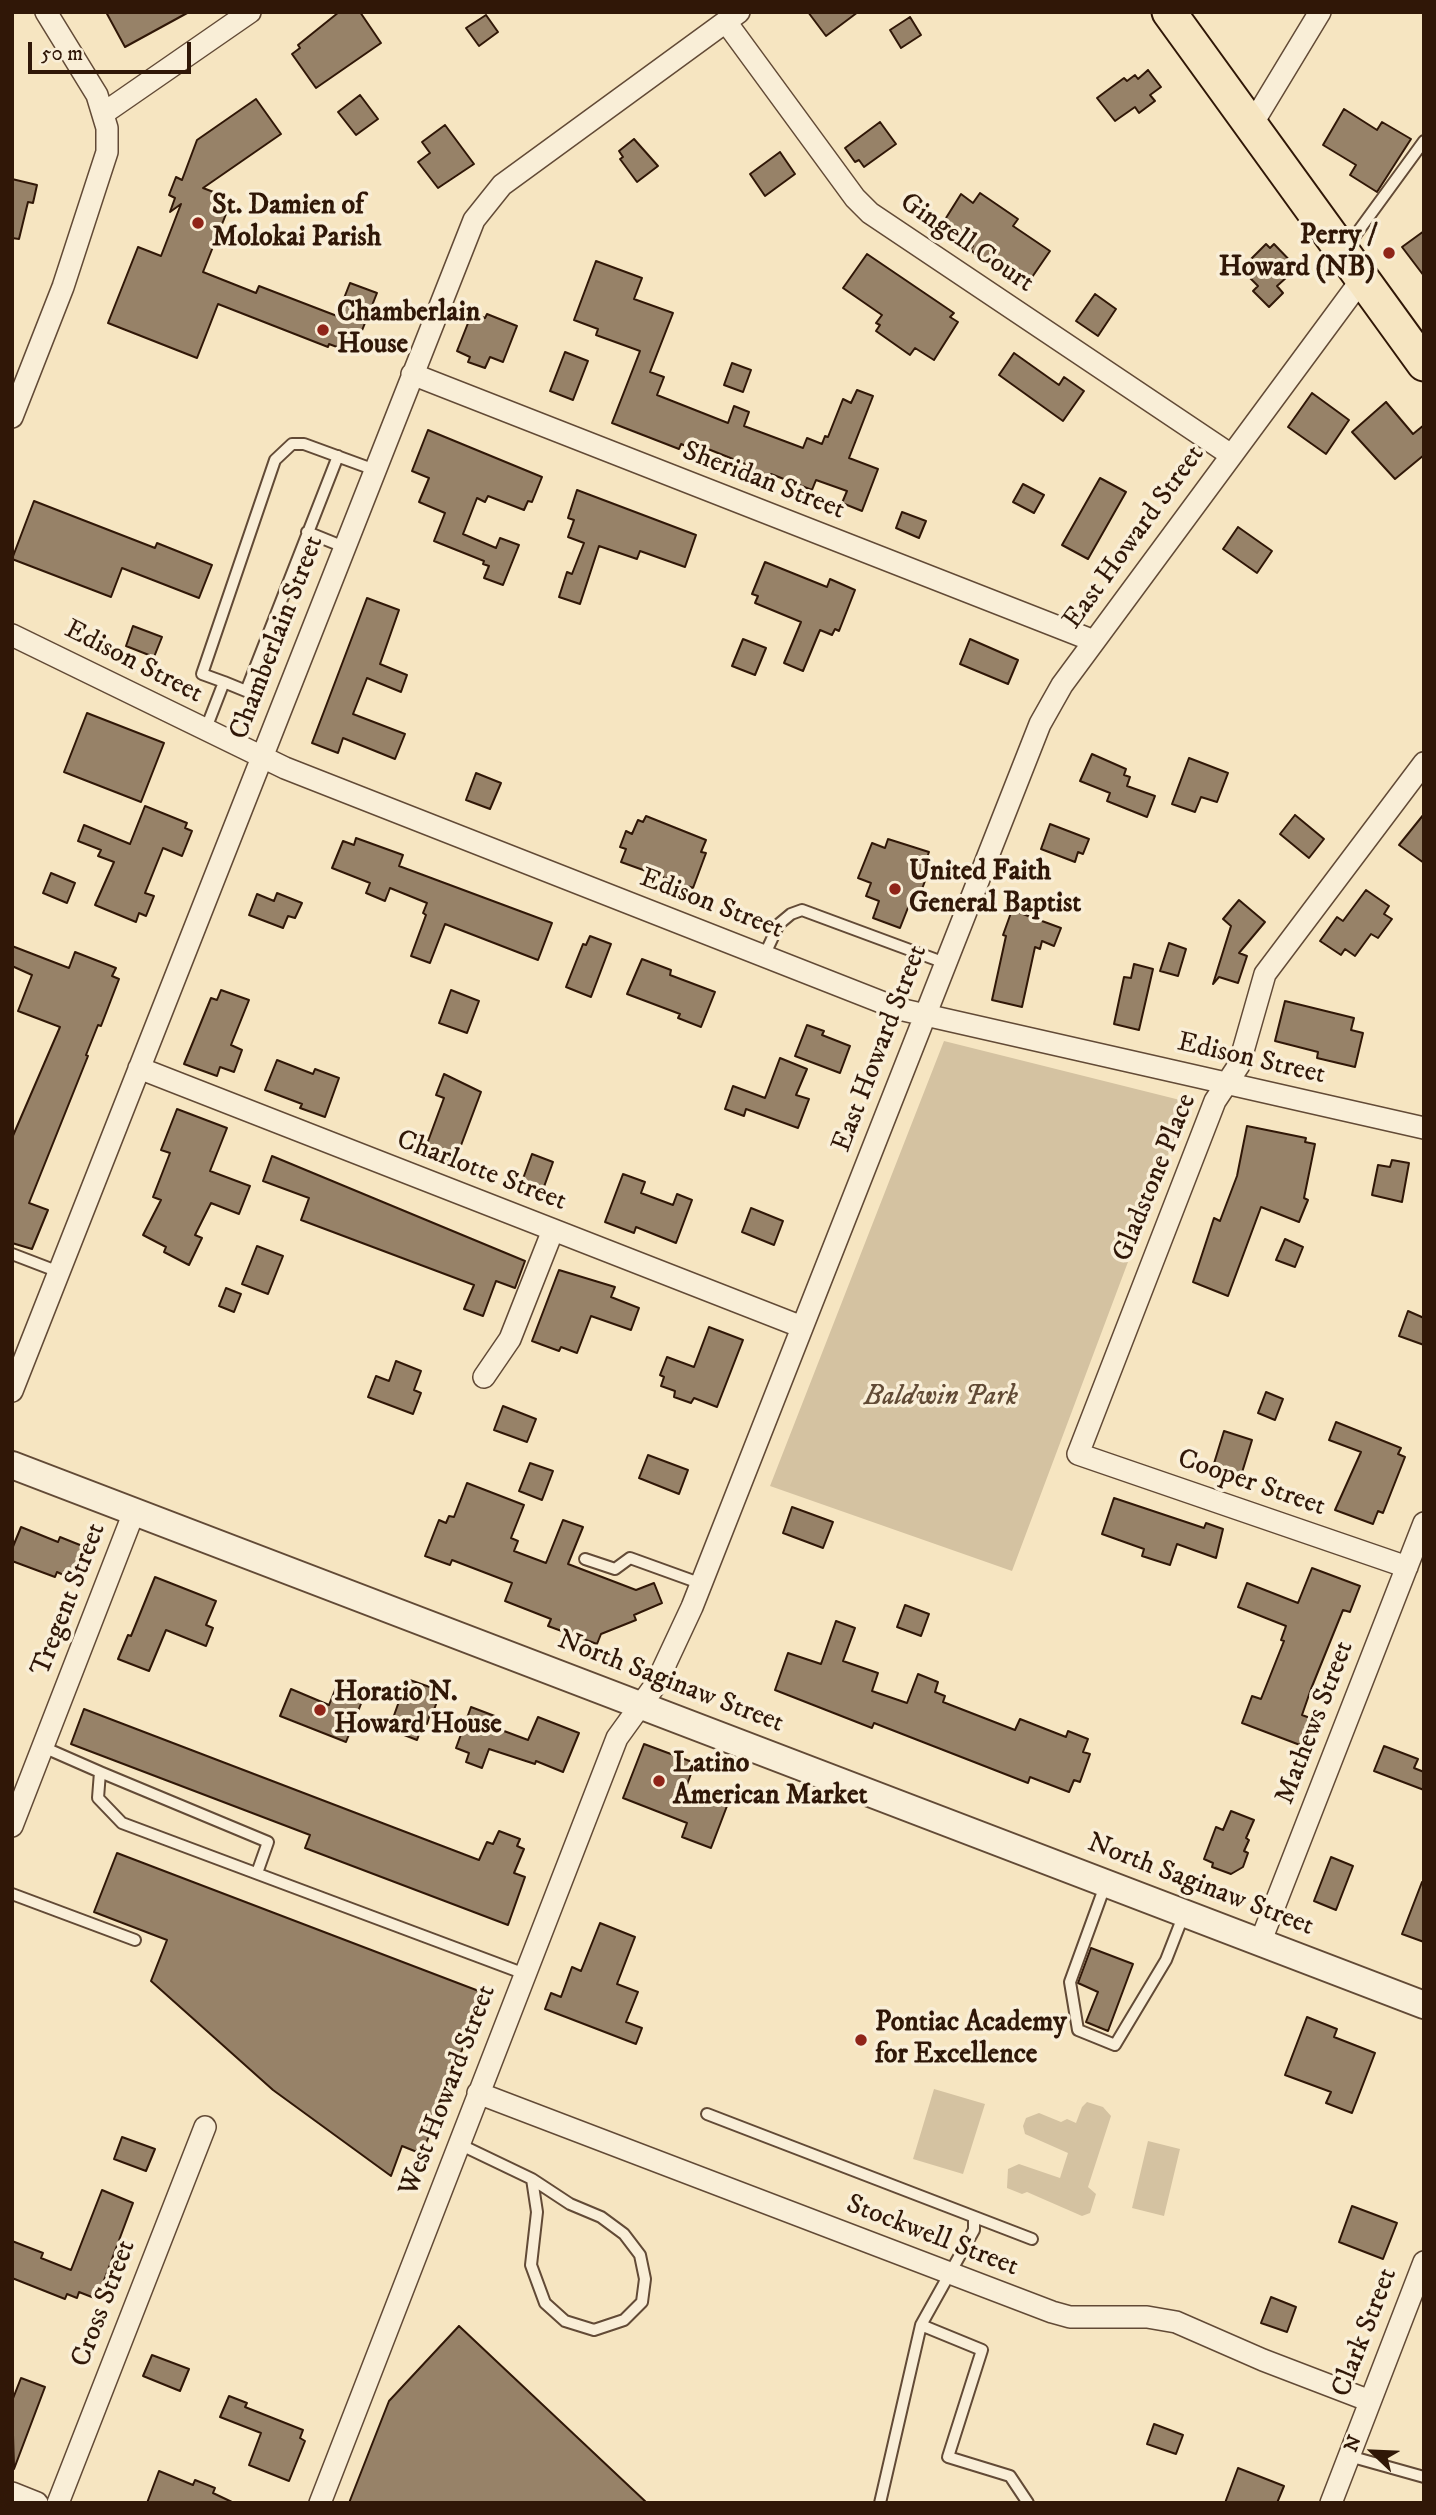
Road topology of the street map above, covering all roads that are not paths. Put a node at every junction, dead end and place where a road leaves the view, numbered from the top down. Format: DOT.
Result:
graph roads {
  1 [pos="46,12"];
  2 [pos="250,12"];
  3 [pos="1168,12"];
  4 [pos="1320,12"];
  5 [pos="733,17"];
  6 [pos="104,113"];
  7 [pos="1251,126"];
  8 [pos="1424,141"];
  9 [pos="1343,253"];
  10 [pos="1362,279"];
  11 [pos="1424,364"];
  12 [pos="412,374"];
  13 [pos="12,417"];
  14 [pos="1231,455"];
  15 [pos="338,456"];
  16 [pos="375,470"];
  17 [pos="307,532"];
  18 [pos="344,547"];
  19 [pos="12,635"];
  20 [pos="1094,641"];
  21 [pos="224,682"];
  22 [pos="205,731"];
  23 [pos="261,757"];
  24 [pos="1424,763"];
  25 [pos="764,956"];
  26 [pos="945,963"];
  27 [pos="925,1014"];
  28 [pos="139,1068"];
  29 [pos="1227,1083"];
  30 [pos="1424,1128"];
  31 [pos="553,1230"];
  32 [pos="12,1254"];
  33 [pos="59,1272"];
  34 [pos="802,1327"];
  35 [pos="484,1377"];
  36 [pos="12,1391"];
  37 [pos="1078,1454"];
  38 [pos="12,1465"];
  39 [pos="134,1512"];
  40 [pos="1424,1523"];
  41 [pos="585,1559"];
  42 [pos="1407,1567"];
  43 [pos="702,1584"];
  44 [pos="640,1705"];
  45 [pos="43,1747"];
  46 [pos="100,1772"];
  47 [pos="18,1795"];
  48 [pos="12,1826"];
  49 [pos="257,1873"];
  50 [pos="1105,1884"];
  51 [pos="12,1894"];
  52 [pos="1184,1914"];
  53 [pos="135,1940"];
  54 [pos="1261,1943"];
  55 [pos="525,1974"];
  56 [pos="1424,2005"];
  57 [pos="478,2093"];
  58 [pos="707,2114"];
  59 [pos="205,2127"];
  60 [pos="459,2144"];
  61 [pos="533,2179"];
  62 [pos="974,2217"];
  63 [pos="1032,2239"];
  64 [pos="1424,2262"];
  65 [pos="951,2274"];
  66 [pos="921,2325"];
  67 [pos="1370,2401"];
  68 [pos="1349,2456"];
  69 [pos="1424,2476"];
  70 [pos="12,2493"];
  71 [pos="37,2503"];
  72 [pos="58,2503"];
  73 [pos="320,2503"];
  74 [pos="880,2503"];
  75 [pos="1028,2503"];
  76 [pos="1331,2503"];
  1 -- 6 [label="street"];
  2 -- 6 [label="street"];
  3 -- 7 [label="main road"];
  4 -- 7 [label="street"];
  5 -- 12 [label="street, Chamberlain Street"];
  5 -- 14 [label="street, Gingell Court"];
  6 -- 13 [label="street"];
  7 -- 9 [label="main road"];
  8 -- 9 [label="lane"];
  9 -- 10 [label="main road"];
  10 -- 11 [label="main road"];
  10 -- 14 [label="street, East Howard Street"];
  12 -- 16 [label="street, Chamberlain Street"];
  12 -- 20 [label="street, Sheridan Street"];
  14 -- 20 [label="street, East Howard Street"];
  15 -- 16 [label="lane"];
  15 -- 17 [label="lane"];
  15 -- 21 [label="lane"];
  16 -- 18 [label="street, Chamberlain Street"];
  17 -- 18 [label="lane"];
  17 -- 21 [label="lane"];
  18 -- 23 [label="street, Chamberlain Street"];
  19 -- 22 [label="street, Edison Street"];
  20 -- 26 [label="street, East Howard Street"];
  21 -- 22 [label="lane"];
  22 -- 23 [label="street, Edison Street"];
  23 -- 25 [label="street, Edison Street"];
  23 -- 28 [label="street, Chamberlain Street"];
  24 -- 29 [label="street, Gladstone Place"];
  25 -- 26 [label="lane"];
  25 -- 27 [label="street, Edison Street"];
  26 -- 27 [label="street, East Howard Street"];
  27 -- 29 [label="street, Edison Street"];
  27 -- 34 [label="street, East Howard Street"];
  28 -- 31 [label="street, Charlotte Street"];
  28 -- 33 [label="street, Chamberlain Street"];
  29 -- 30 [label="street, Edison Street"];
  29 -- 37 [label="street, Gladstone Place"];
  31 -- 34 [label="street, Charlotte Street"];
  31 -- 35 [label="street"];
  32 -- 33 [label="lane"];
  33 -- 36 [label="street, Chamberlain Street"];
  34 -- 43 [label="street, East Howard Street"];
  37 -- 42 [label="street, Cooper Street"];
  38 -- 39 [label="street, North Saginaw Street"];
  39 -- 44 [label="street, North Saginaw Street"];
  39 -- 45 [label="street, Tregent Street"];
  40 -- 42 [label="street, Mathews Street"];
  41 -- 43 [label="lane"];
  42 -- 54 [label="street, Mathews Street"];
  43 -- 44 [label="street, East Howard Street"];
  44 -- 50 [label="street, North Saginaw Street"];
  44 -- 55 [label="street, West Howard Street"];
  45 -- 46 [label="lane"];
  45 -- 47 [label="street, Tregent Street"];
  46 -- 49 [label="lane"];
  46 -- 49 [label="lane"];
  47 -- 48 [label="street, Tregent Street"];
  49 -- 55 [label="lane"];
  50 -- 52 [label="street, North Saginaw Street"];
  50 -- 52 [label="lane"];
  51 -- 53 [label="lane"];
  52 -- 54 [label="street, North Saginaw Street"];
  54 -- 56 [label="street, North Saginaw Street"];
  55 -- 57 [label="street, West Howard Street"];
  57 -- 60 [label="street, West Howard Street"];
  57 -- 65 [label="street, Stockwell Street"];
  58 -- 62 [label="lane"];
  59 -- 72 [label="street, Cross Street"];
  60 -- 61 [label="lane"];
  60 -- 73 [label="street, West Howard Street"];
  61 -- 61 [label="lane"];
  62 -- 63 [label="lane"];
  62 -- 65 [label="lane"];
  64 -- 67 [label="street, Clark Street"];
  65 -- 66 [label="lane"];
  65 -- 67 [label="street, Stockwell Street"];
  66 -- 74 [label="lane"];
  66 -- 75 [label="lane"];
  67 -- 68 [label="street, Clark Street"];
  68 -- 69 [label="lane"];
  68 -- 76 [label="street, Clark Street"];
  70 -- 71 [label="street"];
}
